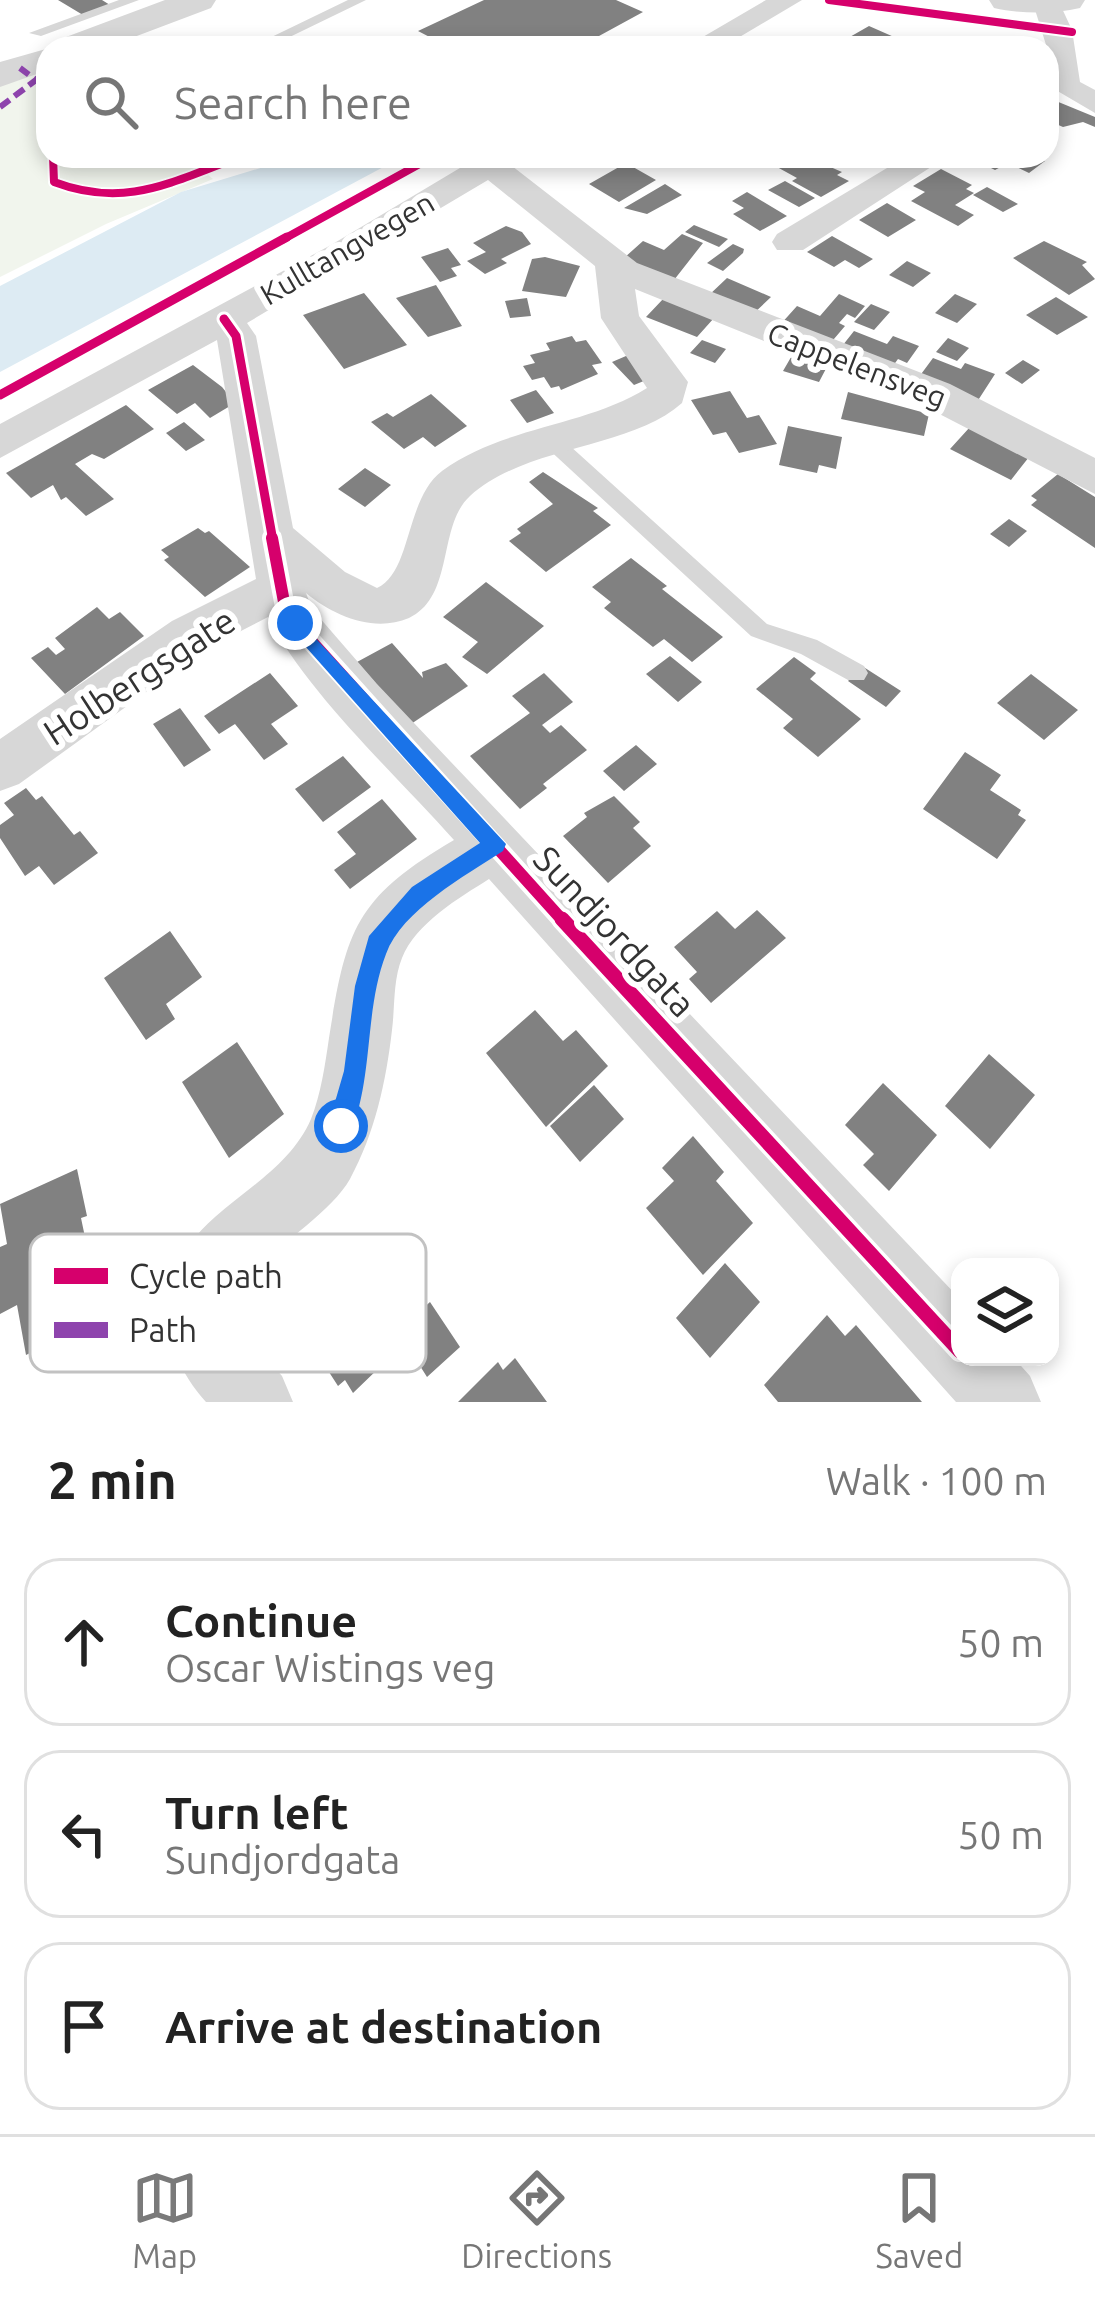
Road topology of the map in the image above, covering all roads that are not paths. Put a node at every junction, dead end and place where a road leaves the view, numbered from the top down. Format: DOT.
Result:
graph roads {
  1 [pos="132,0"];
  2 [pos="198,0"];
  3 [pos="359,0"];
  4 [pos="788,0"];
  5 [pos="1006,0"];
  6 [pos="1067,0"];
  7 [pos="1045,2"];
  8 [pos="60,36"];
  9 [pos="103,36"];
  10 [pos="282,36"];
  11 [pos="720,36"];
  12 [pos="1057,36"];
  13 [pos="36,49"];
  14 [pos="0,75"];
  15 [pos="1059,89"];
  16 [pos="1095,103"];
  17 [pos="484,168"];
  18 [pos="506,168"];
  19 [pos="911,168"];
  20 [pos="790,242"];
  21 [pos="614,263"];
  22 [pos="224,319"];
  23 [pos="552,441"];
  24 [pos="0,443"];
  25 [pos="1095,478"];
  26 [pos="276,562"];
  27 [pos="856,673"];
  28 [pos="0,768"];
  29 [pos="495,844"];
  30 [pos="250,1234"];
  31 [pos="951,1341"];
  32 [pos="973,1366"];
  33 [pos="230,1372"];
  34 [pos="256,1402"];
  35 [pos="1004,1402"];
  1 -- 8 [label="lane"];
  2 -- 9 [label="street"];
  3 -- 10 [label="lane"];
  4 -- 11 [label="street"];
  5 -- 7 [label="street"];
  6 -- 7 [label="street"];
  7 -- 12 [label="street"];
  13 -- 14 [label="street"];
  15 -- 16 [label="street"];
  17 -- 22 [label="street, Kulltangvegen"];
  18 -- 21 [label="street, Cappelensveg"];
  19 -- 20 [label="street"];
  21 -- 23 [label="street"];
  21 -- 25 [label="street, Cappelensveg"];
  22 -- 24 [label="street, Kulltangvegen"];
  22 -- 26 [label="street, Sundjordgata"];
  23 -- 26 [label="street"];
  23 -- 27 [label="lane"];
  26 -- 28 [label="street, Holbergsgate"];
  26 -- 29 [label="street, Sundjordgata"];
  29 -- 30 [label="street"];
  29 -- 31 [label="street, Sundjordgata"];
  32 -- 35 [label="street, Sundjordgata"];
  33 -- 34 [label="street"];
}
